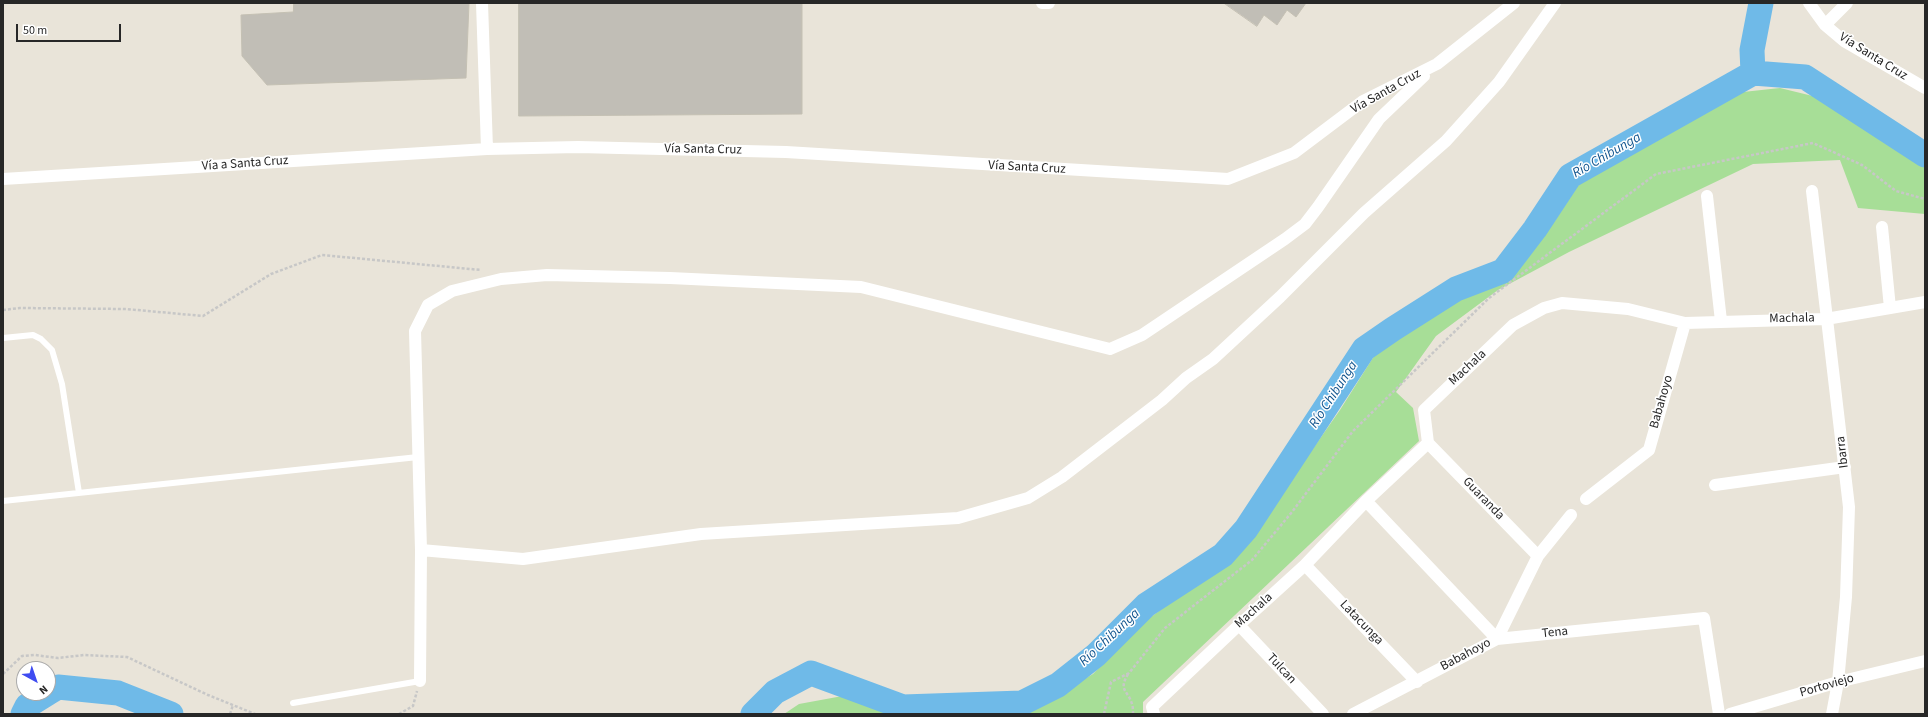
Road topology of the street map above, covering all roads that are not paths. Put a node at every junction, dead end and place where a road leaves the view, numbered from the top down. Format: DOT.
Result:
graph roads {
  1 [pos="482,3"];
  2 [pos="1042,3"];
  3 [pos="1050,3"];
  4 [pos="1514,3"];
  5 [pos="1554,3"];
  6 [pos="1809,3"];
  7 [pos="1847,3"];
  8 [pos="1825,25"];
  9 [pos="1437,64"];
  10 [pos="1925,88"];
  11 [pos="487,149"];
  12 [pos="3,179"];
  13 [pos="1812,191"];
  14 [pos="1707,196"];
  15 [pos="1882,227"];
  16 [pos="1925,302"];
  17 [pos="1890,308"];
  18 [pos="1826,319"];
  19 [pos="1721,321"];
  20 [pos="1685,323"];
  21 [pos="3,338"];
  22 [pos="1428,443"];
  23 [pos="418,457"];
  24 [pos="1845,467"];
  25 [pos="1715,485"];
  26 [pos="79,493"];
  27 [pos="1586,499"];
  28 [pos="3,500"];
  29 [pos="1366,501"];
  30 [pos="1571,515"];
  31 [pos="421,550"];
  32 [pos="1538,556"];
  33 [pos="1305,565"];
  34 [pos="1238,625"];
  35 [pos="1497,639"];
  36 [pos="1925,661"];
  37 [pos="420,681"];
  38 [pos="1416,682"];
  39 [pos="1838,682"];
  40 [pos="293,703"];
  41 [pos="1154,714"];
  42 [pos="1323,714"];
  43 [pos="1353,714"];
  44 [pos="1720,714"];
  45 [pos="1730,714"];
  46 [pos="1832,714"];
  1 -- 11 [label="street"];
  2 -- 3 [label="street"];
  4 -- 9 [label="street, Vía Santa Cruz"];
  5 -- 31 [label="street"];
  6 -- 8 [label="street, Vía Santa Cruz"];
  7 -- 8 [label="street"];
  8 -- 10 [label="street, Vía Santa Cruz"];
  9 -- 11 [label="street, Vía Santa Cruz"];
  9 -- 23 [label="street"];
  11 -- 12 [label="street, Vía a Santa Cruz"];
  13 -- 18 [label="street, Ibarra"];
  14 -- 19 [label="street"];
  15 -- 17 [label="street"];
  16 -- 17 [label="street, Machala"];
  17 -- 18 [label="street, Machala"];
  18 -- 19 [label="street, Machala"];
  18 -- 24 [label="street, Ibarra"];
  19 -- 20 [label="street, Machala"];
  20 -- 22 [label="street, Machala"];
  20 -- 27 [label="street, Babahoyo"];
  21 -- 26 [label="lane"];
  22 -- 29 [label="street, Machala"];
  22 -- 32 [label="street, Guaranda"];
  23 -- 26 [label="lane"];
  23 -- 31 [label="street"];
  24 -- 25 [label="street"];
  24 -- 39 [label="street, Ibarra"];
  26 -- 28 [label="lane"];
  29 -- 33 [label="street, Machala"];
  29 -- 35 [label="street"];
  30 -- 32 [label="street, Babahoyo"];
  31 -- 37 [label="street"];
  32 -- 35 [label="street, Babahoyo"];
  33 -- 34 [label="street, Machala"];
  33 -- 38 [label="street, Latacunga"];
  34 -- 41 [label="street, Machala"];
  34 -- 42 [label="street, Tulcan"];
  35 -- 38 [label="street, Babahoyo"];
  35 -- 44 [label="street, Tena"];
  36 -- 39 [label="street, Portoviejo"];
  37 -- 40 [label="lane"];
  38 -- 43 [label="street, Babahoyo"];
  39 -- 45 [label="street, Portoviejo"];
  39 -- 46 [label="street, Ibarra"];
}
